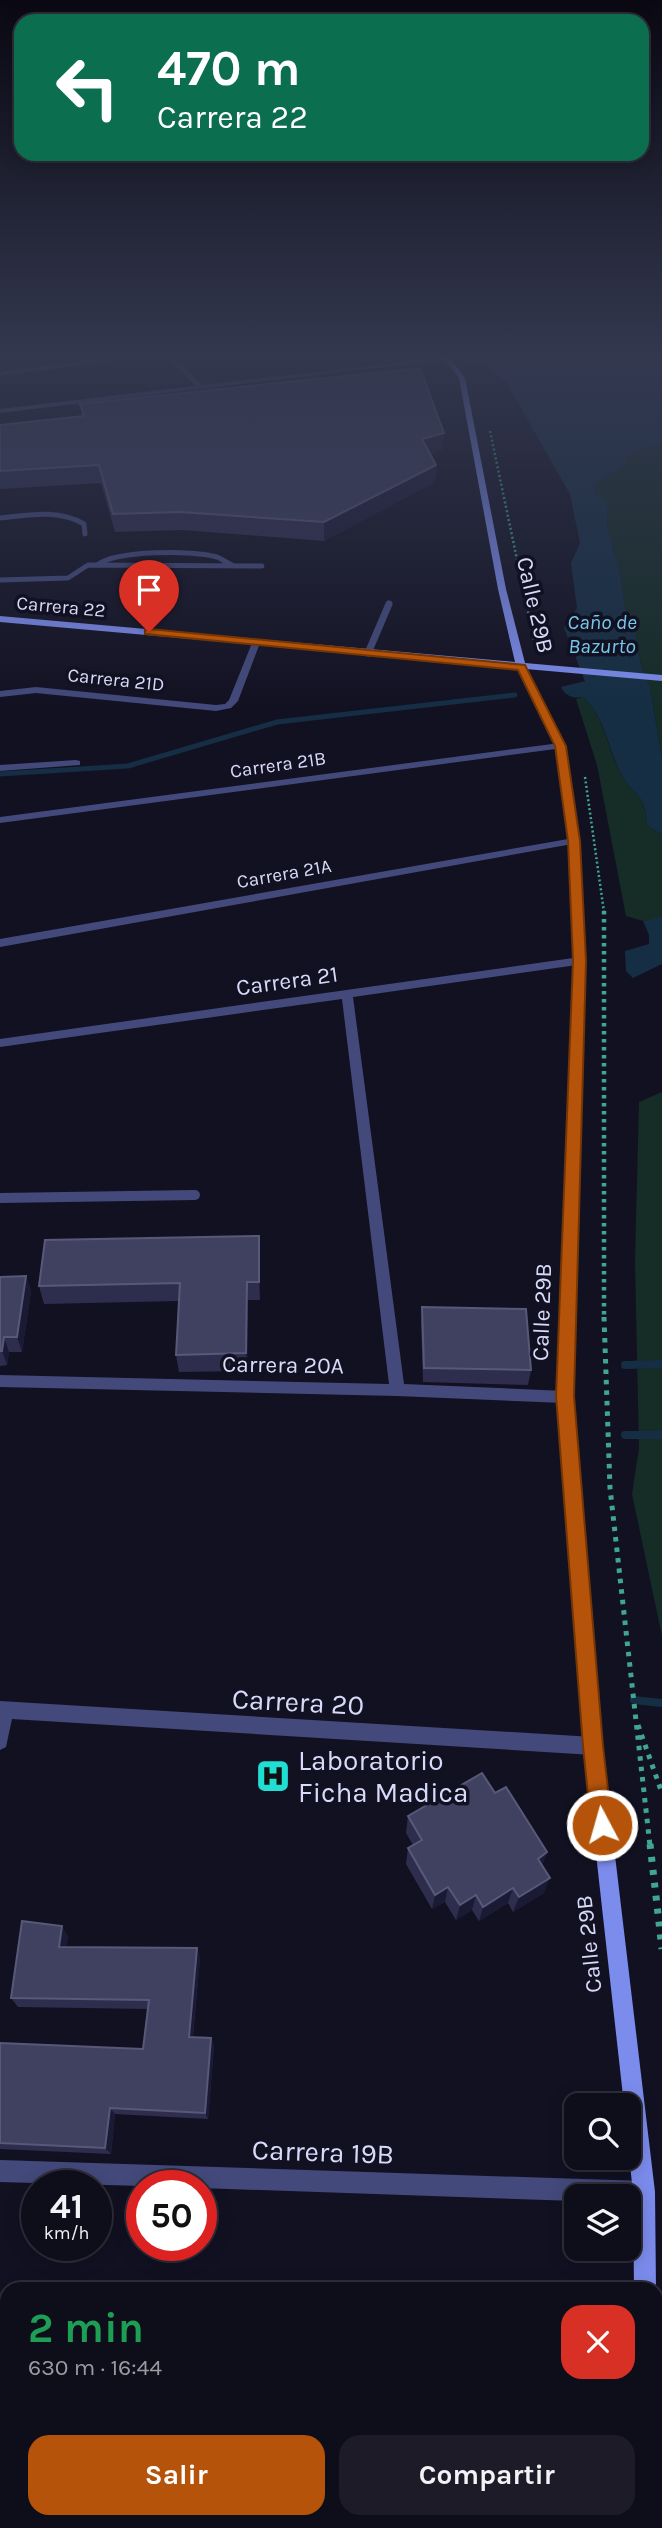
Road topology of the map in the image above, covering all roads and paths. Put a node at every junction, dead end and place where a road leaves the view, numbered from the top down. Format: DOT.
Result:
graph roads {
  1 [pos="480,474"];
  2 [pos="499,474"];
  3 [pos="0,518"];
  4 [pos="85,534"];
  5 [pos="97,565"];
  6 [pos="234,566"];
  7 [pos="262,566"];
  8 [pos="0,580"];
  9 [pos="389,604"];
  10 [pos="0,619"];
  11 [pos="256,643"];
  12 [pos="537,650"];
  13 [pos="368,653"];
  14 [pos="522,667"];
  15 [pos="662,678"];
  16 [pos="0,694"];
  17 [pos="560,746"];
  18 [pos="76,762"];
  19 [pos="0,768"];
  20 [pos="0,820"];
  21 [pos="574,841"];
  22 [pos="0,943"];
  23 [pos="580,961"];
  24 [pos="347,994"];
  25 [pos="0,1043"];
  26 [pos="195,1195"];
  27 [pos="0,1198"];
  28 [pos="0,1381"];
  29 [pos="397,1390"];
  30 [pos="565,1396"];
  31 [pos="605,1417"];
  32 [pos="2,1710"];
  33 [pos="635,1717"];
  34 [pos="0,1741"];
  35 [pos="593,1746"];
  36 [pos="662,1793"];
  37 [pos="662,1949"];
  38 [pos="0,2171"];
  39 [pos="644,2192"];
  40 [pos="645,2282"];
  1 -- 14 [label="main road, Calle 29B"];
  2 -- 12 [label="path"];
  3 -- 4 [label="lane"];
  5 -- 6 [label="lane"];
  5 -- 6 [label="lane"];
  5 -- 8 [label="lane"];
  6 -- 7 [label="lane"];
  9 -- 13 [label="lane"];
  10 -- 11 [label="main road, Carrera 22"];
  11 -- 13 [label="main road, Carrera 22"];
  11 -- 16 [label="street, Carrera 21D"];
  13 -- 14 [label="main road, Carrera 22"];
  14 -- 15 [label="main road, Carrera 22"];
  14 -- 17 [label="main road, Calle 29B"];
  17 -- 20 [label="street, Carrera 21B"];
  17 -- 21 [label="main road, Calle 29B"];
  18 -- 19 [label="street"];
  21 -- 22 [label="street, Carrera 21A"];
  21 -- 23 [label="main road, Calle 29B"];
  23 -- 24 [label="street, Carrera 21"];
  23 -- 30 [label="main road, Calle 29B"];
  24 -- 25 [label="street, Carrera 21"];
  24 -- 29 [label="street"];
  26 -- 27 [label="lane"];
  28 -- 29 [label="street, Carrera 20A"];
  29 -- 30 [label="street, Carrera 20A"];
  30 -- 35 [label="main road, Calle 29B"];
  31 -- 33 [label="path"];
  32 -- 34 [label="street"];
  32 -- 35 [label="street, Carrera 20"];
  33 -- 36 [label="path"];
  33 -- 37 [label="path"];
  35 -- 39 [label="main road, Calle 29B"];
  38 -- 39 [label="street, Carrera 19B"];
  39 -- 40 [label="main road, Calle 29B"];
}
